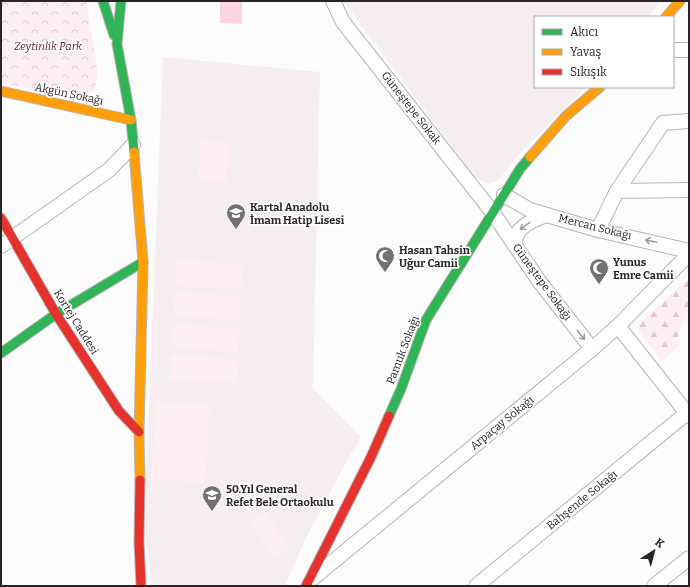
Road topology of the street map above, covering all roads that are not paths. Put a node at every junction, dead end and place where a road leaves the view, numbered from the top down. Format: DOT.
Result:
graph roads {
  1 [pos="103,1"];
  2 [pos="121,1"];
  3 [pos="333,1"];
  4 [pos="680,1"];
  5 [pos="667,16"];
  6 [pos="117,44"];
  7 [pos="674,50"];
  8 [pos="689,50"];
  9 [pos="599,88"];
  10 [pos="1,91"];
  11 [pos="131,120"];
  12 [pos="689,121"];
  13 [pos="133,145"];
  14 [pos="689,190"];
  15 [pos="617,191"];
  16 [pos="504,195"];
  17 [pos="493,213"];
  18 [pos="546,215"];
  19 [pos="1,218"];
  20 [pos="598,230"];
  21 [pos="7,242"];
  22 [pos="515,245"];
  23 [pos="689,251"];
  24 [pos="689,254"];
  25 [pos="142,262"];
  26 [pos="56,314"];
  27 [pos="618,326"];
  28 [pos="592,349"];
  29 [pos="1,353"];
  30 [pos="688,415"];
  31 [pos="139,432"];
  32 [pos="689,558"];
  33 [pos="309,585"];
  34 [pos="140,586"];
  35 [pos="476,586"];
  36 [pos="654,586"];
  1 -- 6 [label="street"];
  2 -- 6 [label="street"];
  3 -- 17 [label="street, Güneştepe Sokak"];
  4 -- 5 [label="street"];
  6 -- 11 [label="street"];
  7 -- 8 [label="street"];
  9 -- 16 [label="street, Pamuk Sokağı"];
  10 -- 11 [label="street, Akgün Sokağı"];
  11 -- 13 [label="street"];
  12 -- 15 [label="street"];
  13 -- 21 [label="street"];
  13 -- 25 [label="street"];
  14 -- 15 [label="street"];
  15 -- 20 [label="street"];
  16 -- 17 [label="street, Pamuk Sokağı"];
  16 -- 18 [label="street, Mercan Sokağı"];
  17 -- 22 [label="street, Güneştepe Sokağı"];
  17 -- 33 [label="street, Pamuk Sokağı"];
  18 -- 20 [label="street, Mercan Sokağı"];
  18 -- 22 [label="street, one-way"];
  19 -- 21 [label="street, Kortej Caddesi"];
  23 -- 20 [label="street, Mercan Sokağı, one-way"];
  21 -- 26 [label="street, Kortej Caddesi"];
  22 -- 28 [label="street, Güneştepe Sokağı, one-way"];
  24 -- 27 [label="street, Arpaçay Sokağı"];
  25 -- 26 [label="street"];
  25 -- 31 [label="street"];
  26 -- 29 [label="street"];
  26 -- 31 [label="street, Kortej Caddesi"];
  27 -- 28 [label="street, Arpaçay Sokağı"];
  27 -- 30 [label="street"];
  28 -- 33 [label="street, Arpaçay Sokağı"];
  30 -- 35 [label="street, Bahşende Sokağı"];
  31 -- 34 [label="street"];
  32 -- 36 [label="street"];
}
